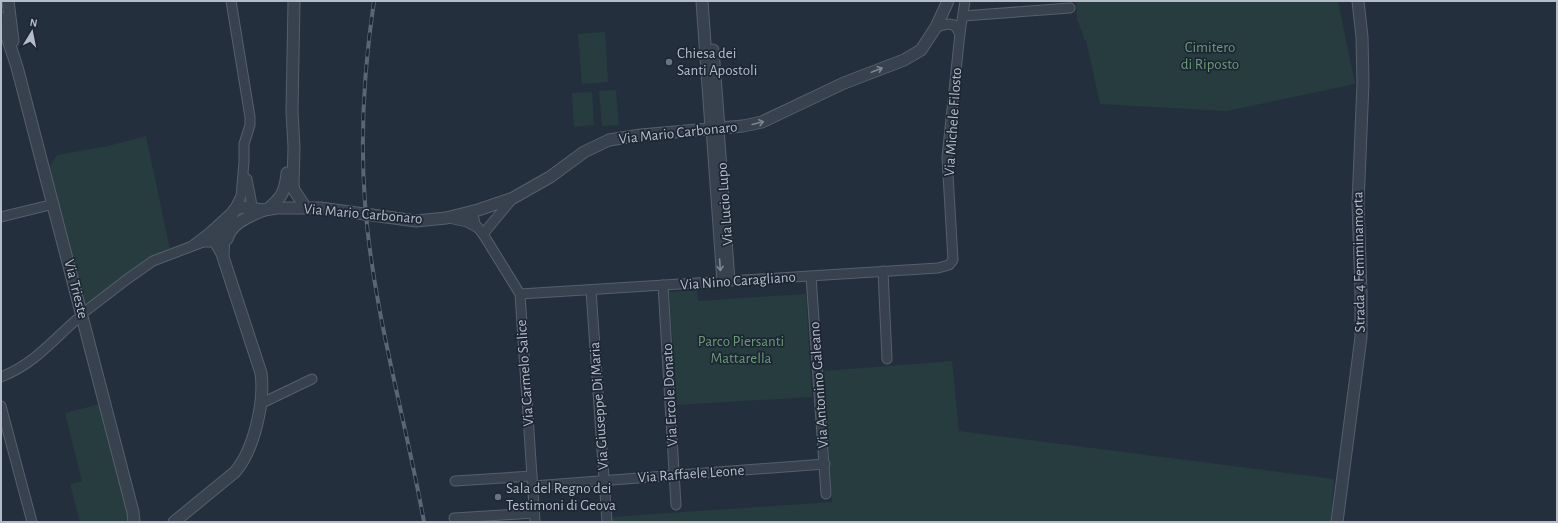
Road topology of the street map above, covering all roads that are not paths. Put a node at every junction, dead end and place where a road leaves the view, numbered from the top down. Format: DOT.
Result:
graph roads {
  1 [pos="8,1"];
  2 [pos="231,1"];
  3 [pos="294,1"];
  4 [pos="702,1"];
  5 [pos="709,1"];
  6 [pos="948,1"];
  7 [pos="965,1"];
  8 [pos="1358,1"];
  9 [pos="1070,8"];
  10 [pos="963,16"];
  11 [pos="1,18"];
  12 [pos="936,27"];
  13 [pos="960,33"];
  14 [pos="18,67"];
  15 [pos="715,128"];
  16 [pos="244,162"];
  17 [pos="289,190"];
  18 [pos="513,198"];
  19 [pos="54,204"];
  20 [pos="289,208"];
  21 [pos="306,208"];
  22 [pos="234,210"];
  23 [pos="266,210"];
  24 [pos="476,210"];
  25 [pos="251,212"];
  26 [pos="1,217"];
  27 [pos="446,218"];
  28 [pos="482,230"];
  29 [pos="227,232"];
  30 [pos="203,242"];
  31 [pos="193,245"];
  32 [pos="223,257"];
  33 [pos="953,260"];
  34 [pos="226,268"];
  35 [pos="883,272"];
  36 [pos="812,276"];
  37 [pos="726,281"];
  38 [pos="663,285"];
  39 [pos="591,290"];
  40 [pos="520,294"];
  41 [pos="87,310"];
  42 [pos="76,320"];
  43 [pos="887,359"];
  44 [pos="1,377"];
  45 [pos="312,379"];
  46 [pos="260,404"];
  47 [pos="1,406"];
  48 [pos="825,464"];
  49 [pos="675,475"];
  50 [pos="532,476"];
  51 [pos="604,480"];
  52 [pos="455,481"];
  53 [pos="533,486"];
  54 [pos="826,494"];
  55 [pos="676,504"];
  56 [pos="134,517"];
  57 [pos="454,518"];
  58 [pos="535,518"];
  59 [pos="32,522"];
  60 [pos="140,522"];
  61 [pos="174,522"];
  62 [pos="607,522"];
  63 [pos="1337,522"];
  1 -- 14 [label="street"];
  2 -- 16 [label="street"];
  3 -- 17 [label="street"];
  4 -- 15 [label="street"];
  5 -- 15 [label="street"];
  6 -- 12 [label="street, Via Mario Carbonaro"];
  7 -- 10 [label="street, Via Michele Filosto"];
  8 -- 63 [label="street, Strada 4 Femminamorta"];
  9 -- 10 [label="street"];
  10 -- 13 [label="street, Via Michele Filosto"];
  11 -- 14 [label="street"];
  12 -- 13 [label="street"];
  15 -- 12 [label="street, Via Mario Carbonaro, one-way"];
  13 -- 33 [label="street, Via Michele Filosto"];
  14 -- 19 [label="street, Via Trieste"];
  15 -- 18 [label="street, Via Mario Carbonaro"];
  15 -- 37 [label="street, Via Lucio Lupo"];
  16 -- 22 [label="street"];
  16 -- 25 [label="street"];
  17 -- 20 [label="street"];
  17 -- 21 [label="street"];
  17 -- 23 [label="street"];
  18 -- 24 [label="street, Via Mario Carbonaro"];
  18 -- 28 [label="street"];
  19 -- 26 [label="street"];
  19 -- 56 [label="street, Via Trieste"];
  20 -- 21 [label="street, Via Mario Carbonaro"];
  20 -- 23 [label="street, Via Mario Carbonaro"];
  21 -- 27 [label="street, Via Mario Carbonaro"];
  22 -- 25 [label="street"];
  22 -- 29 [label="street"];
  22 -- 31 [label="street"];
  23 -- 25 [label="street"];
  24 -- 27 [label="street, Via Mario Carbonaro"];
  24 -- 28 [label="street"];
  24 -- 28 [label="street"];
  25 -- 29 [label="street"];
  27 -- 28 [label="street"];
  28 -- 40 [label="street, Via Carmelo Salice"];
  29 -- 30 [label="street"];
  29 -- 32 [label="street"];
  29 -- 34 [label="street"];
  30 -- 31 [label="street"];
  30 -- 32 [label="street"];
  31 -- 41 [label="street"];
  32 -- 34 [label="street"];
  33 -- 35 [label="street, Via Nino Caragliano"];
  34 -- 46 [label="street"];
  35 -- 36 [label="street, Via Nino Caragliano"];
  35 -- 43 [label="street"];
  36 -- 37 [label="street, Via Nino Caragliano"];
  36 -- 48 [label="street, Via Antonino Galeano"];
  37 -- 38 [label="street, Via Nino Caragliano"];
  38 -- 39 [label="street, Via Nino Caragliano"];
  38 -- 49 [label="street, Via Ercole Donato"];
  39 -- 40 [label="street, Via Nino Caragliano"];
  39 -- 51 [label="street, Via Giuseppe Di Maria"];
  40 -- 50 [label="street, Via Carmelo Salice"];
  42 -- 44 [label="street"];
  45 -- 46 [label="street"];
  46 -- 61 [label="street"];
  47 -- 59 [label="street"];
  48 -- 49 [label="street, Via Raffaele Leone"];
  48 -- 54 [label="street, Via Antonino Galeano"];
  49 -- 51 [label="street, Via Raffaele Leone"];
  49 -- 55 [label="street, Via Ercole Donato"];
  50 -- 52 [label="street"];
  50 -- 53 [label="street, Via Carmelo Salice"];
  51 -- 53 [label="street, Via Raffaele Leone"];
  51 -- 62 [label="street, Via Giuseppe Di Maria"];
  53 -- 58 [label="street, Via Carmelo Salice"];
  56 -- 60 [label="street"];
  57 -- 58 [label="street"];
}
